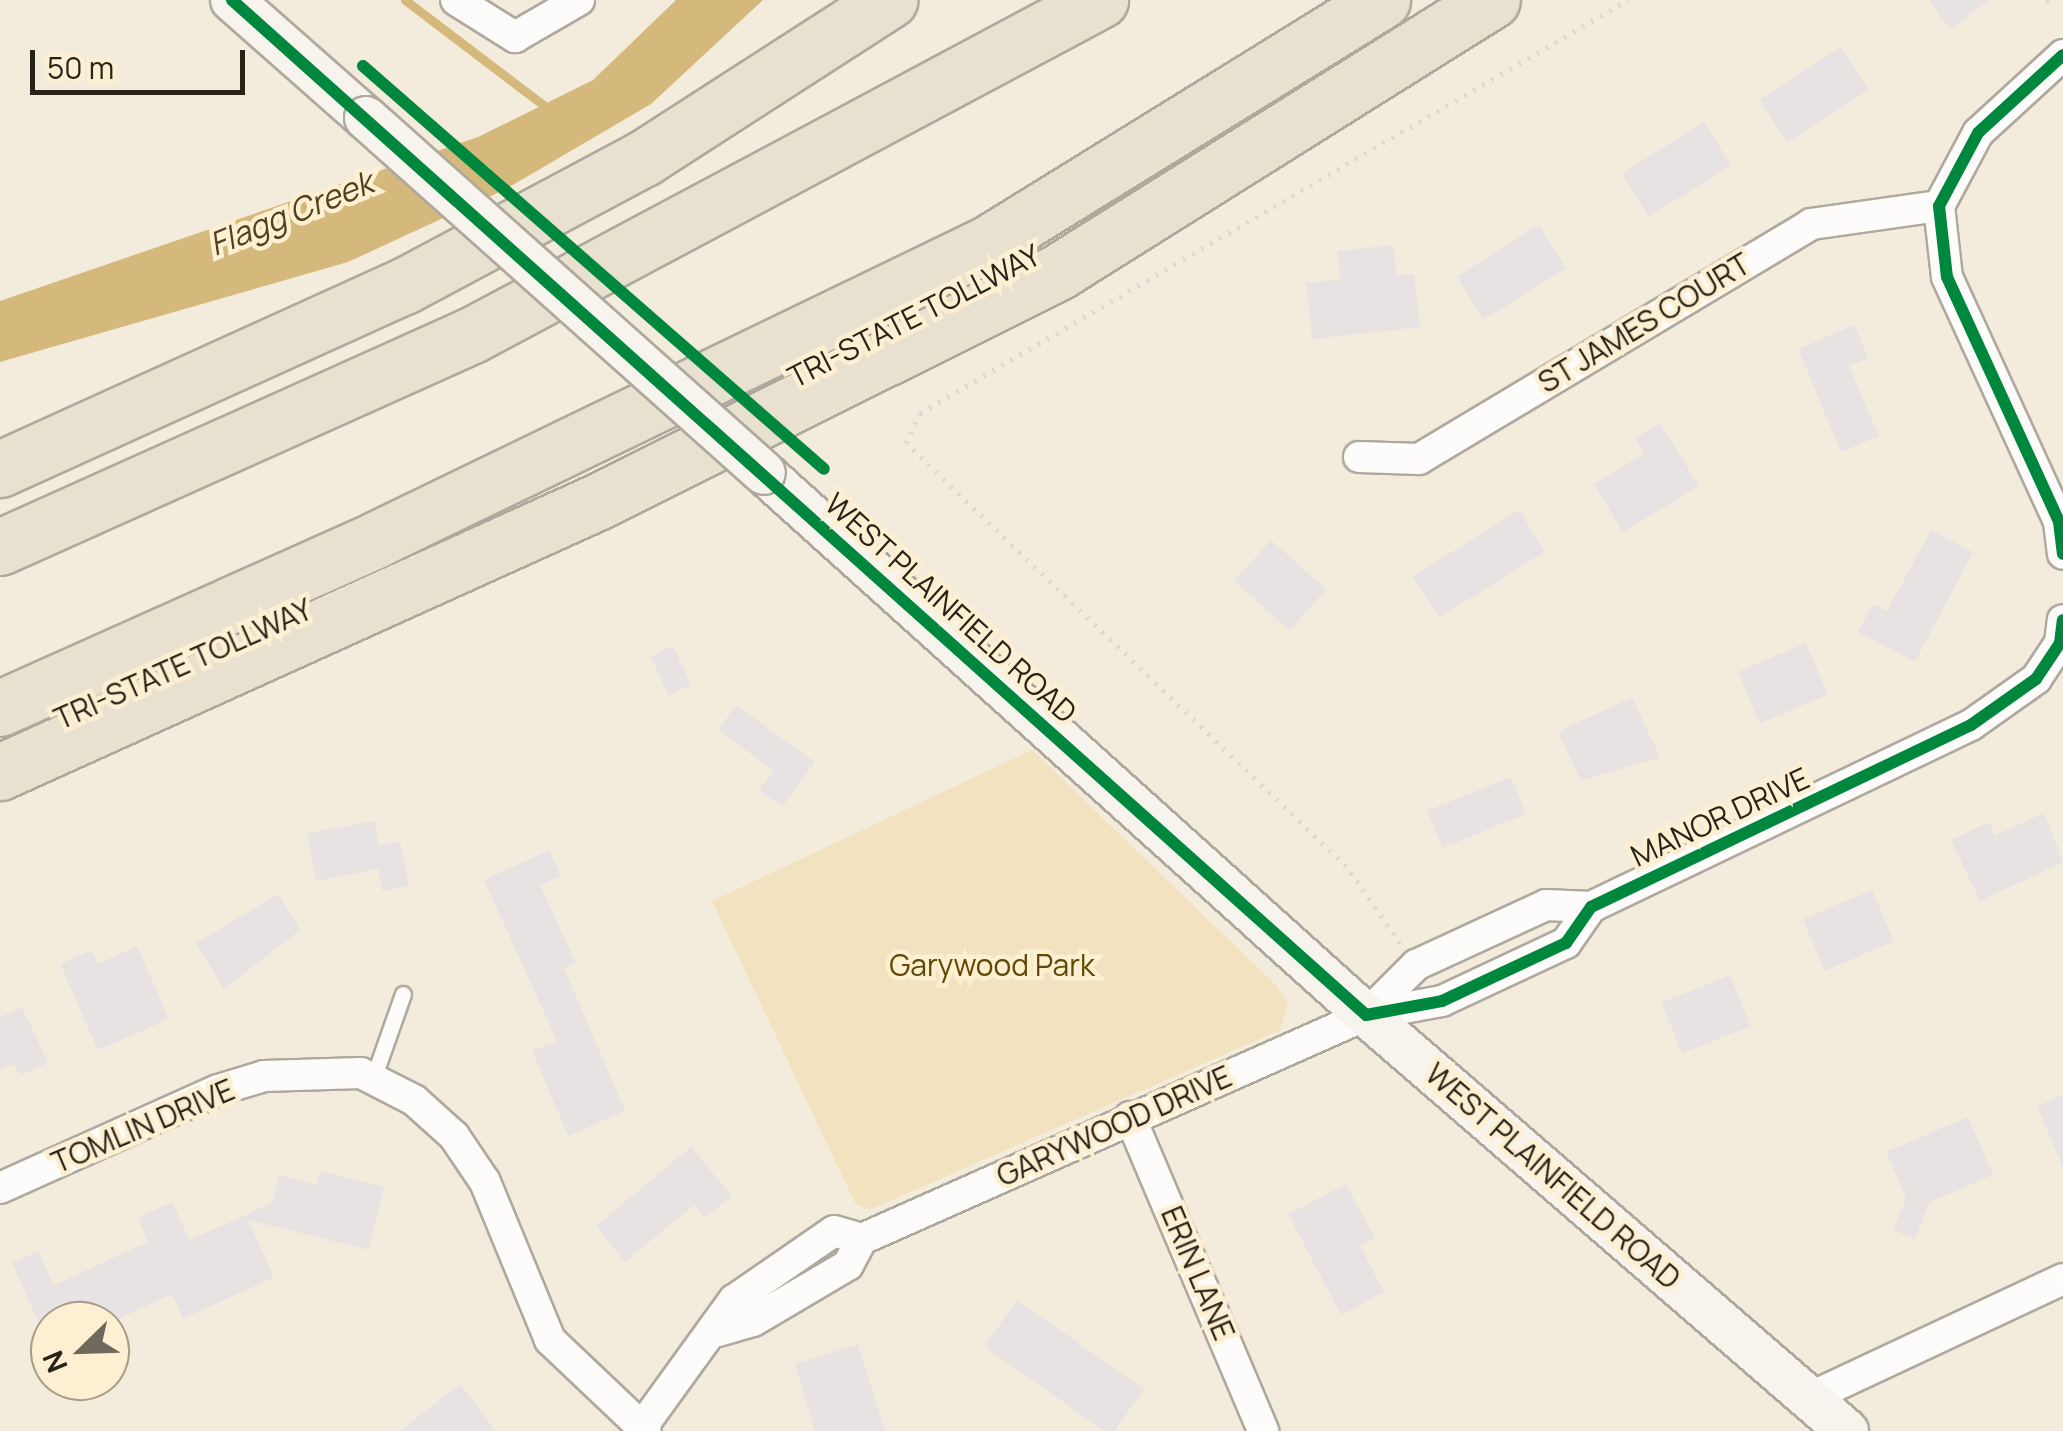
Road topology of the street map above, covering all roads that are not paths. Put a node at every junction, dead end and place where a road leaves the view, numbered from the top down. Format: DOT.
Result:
graph roads {
  1 [pos="232,0"];
  2 [pos="456,0"];
  3 [pos="578,0"];
  4 [pos="888,0"];
  5 [pos="1100,0"];
  6 [pos="1382,0"];
  7 [pos="1492,0"];
  8 [pos="2063,55"];
  9 [pos="1939,206"];
  10 [pos="404,286"];
  11 [pos="0,428"];
  12 [pos="1359,457"];
  13 [pos="0,469"];
  14 [pos="0,548"];
  15 [pos="2063,554"];
  16 [pos="2063,620"];
  17 [pos="0,708"];
  18 [pos="0,772"];
  19 [pos="1591,906"];
  20 [pos="403,994"];
  21 [pos="1366,1015"];
  22 [pos="373,1078"];
  23 [pos="1130,1117"];
  24 [pos="0,1188"];
  25 [pos="2063,1279"];
  26 [pos="1809,1398"];
  27 [pos="642,1430"];
  28 [pos="1263,1431"];
  29 [pos="1847,1431"];
  1 -- 21 [label="main road, WEST PLAINFIELD ROAD, bridge"];
  2 -- 3 [label="street"];
  4 -- 10 [label="highway"];
  5 -- 14 [label="highway"];
  6 -- 17 [label="highway, TRI-STATE TOLLWAY"];
  7 -- 18 [label="highway, TRI-STATE TOLLWAY"];
  8 -- 9 [label="street"];
  9 -- 12 [label="street, ST JAMES COURT"];
  9 -- 15 [label="street"];
  10 -- 11 [label="highway"];
  10 -- 13 [label="highway"];
  16 -- 19 [label="street, MANOR DRIVE"];
  19 -- 21 [label="street, MANOR DRIVE"];
  19 -- 21 [label="street, MANOR DRIVE"];
  20 -- 22 [label="lane"];
  21 -- 23 [label="street, GARYWOOD DRIVE"];
  21 -- 26 [label="main road, WEST PLAINFIELD ROAD"];
  22 -- 24 [label="street, TOMLIN DRIVE"];
  22 -- 27 [label="street, TOMLIN DRIVE"];
  23 -- 27 [label="street, GARYWOOD DRIVE"];
  23 -- 28 [label="street, ERIN LANE"];
  25 -- 26 [label="street"];
  26 -- 29 [label="main road, WEST PLAINFIELD ROAD"];
}
